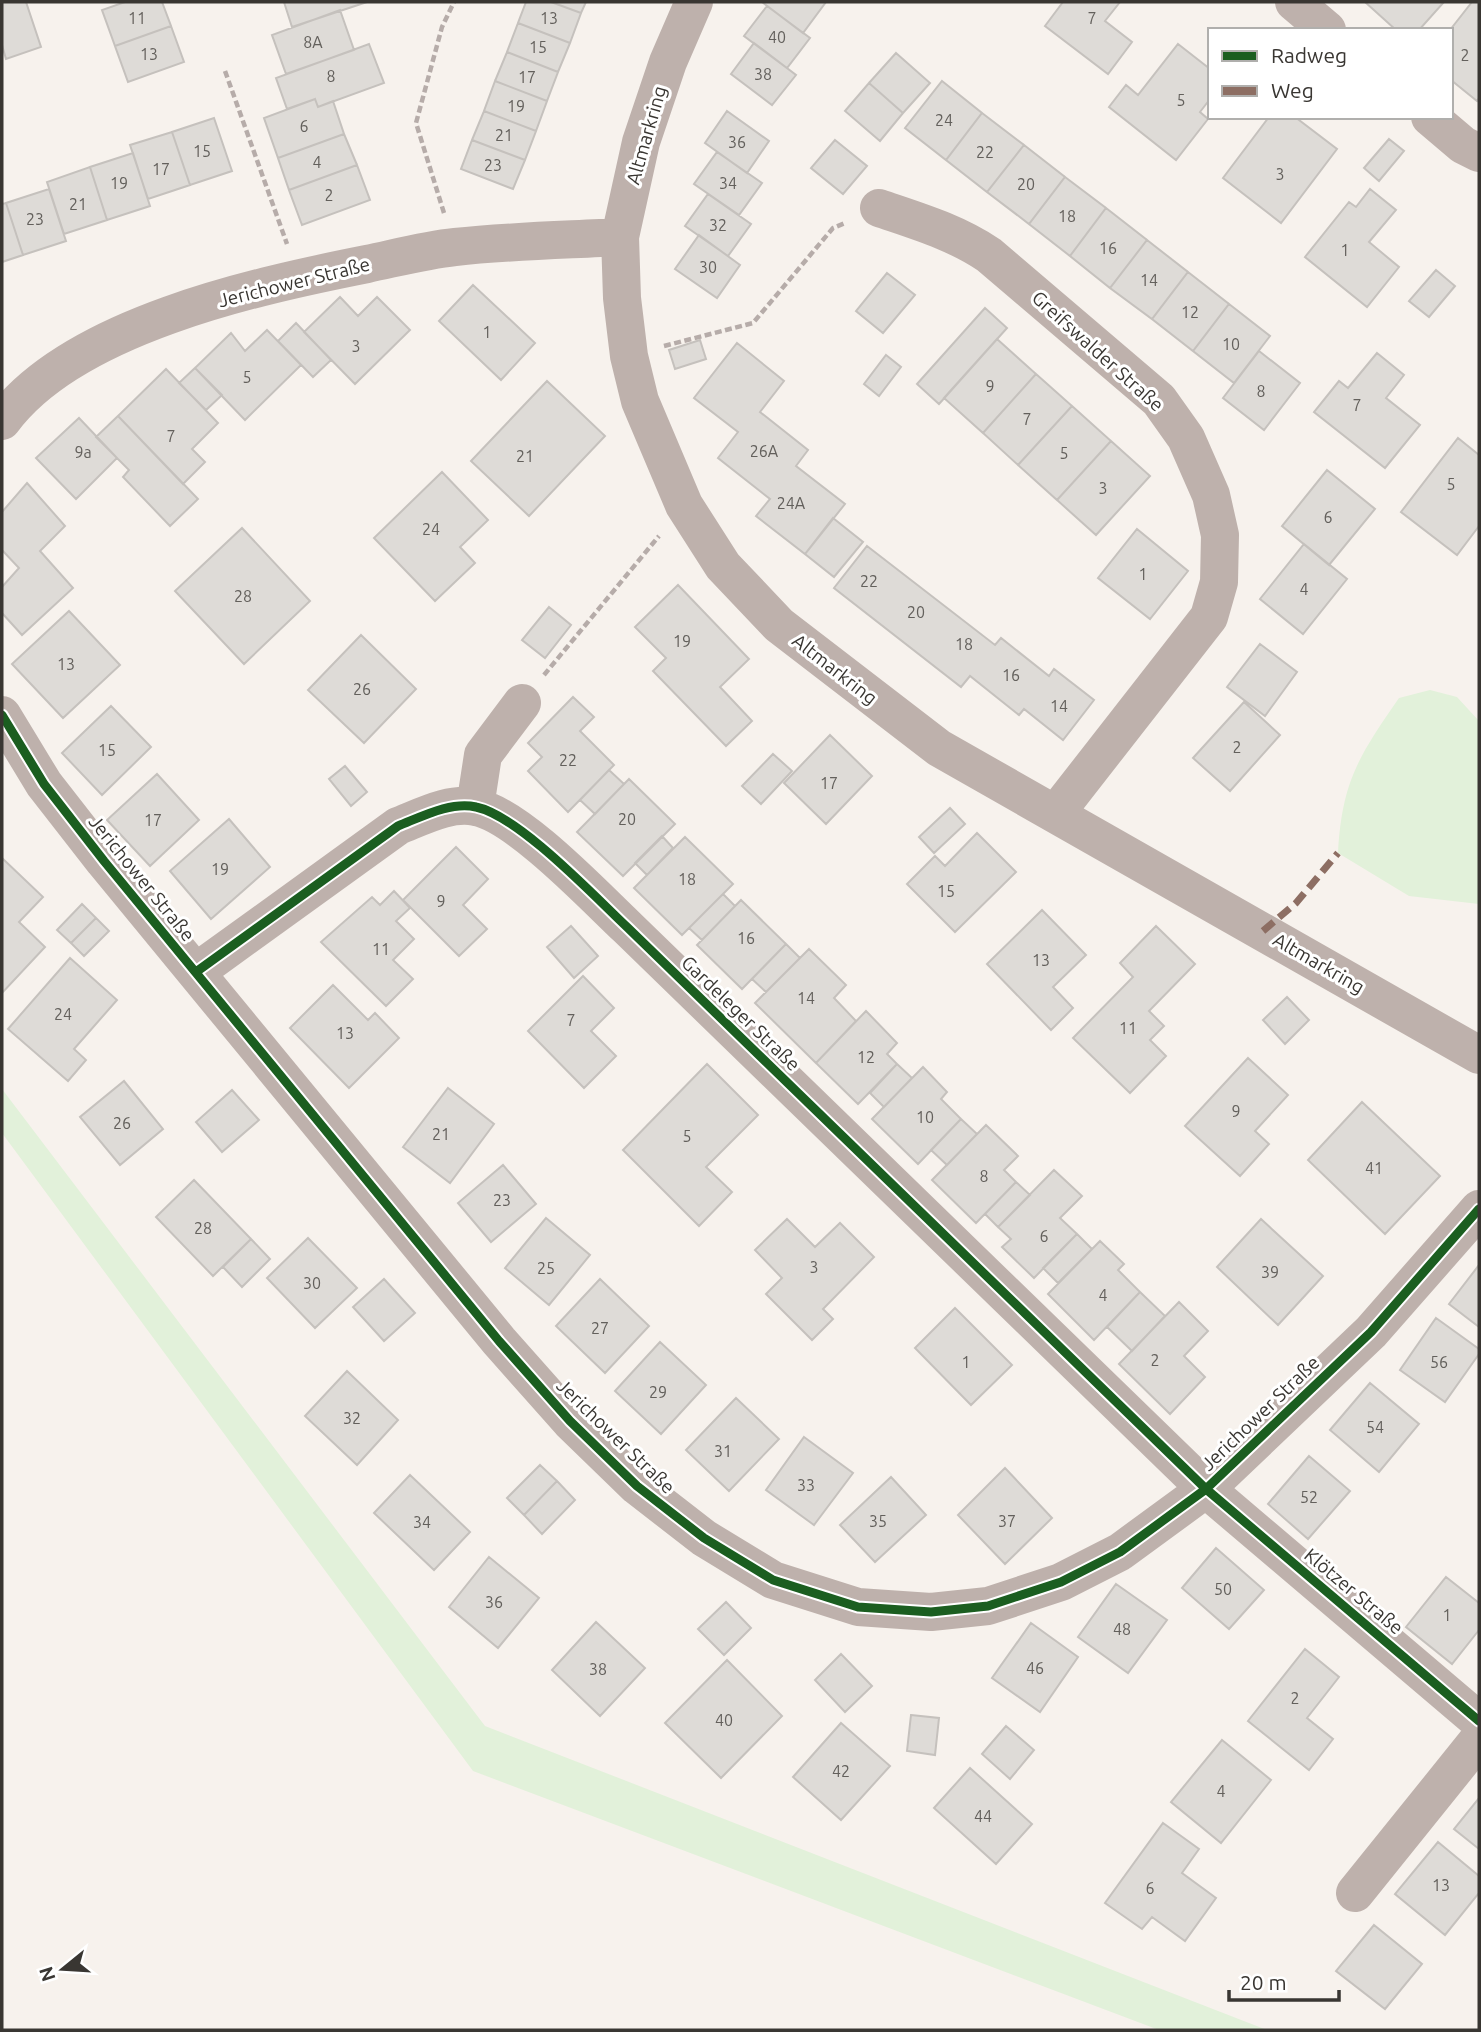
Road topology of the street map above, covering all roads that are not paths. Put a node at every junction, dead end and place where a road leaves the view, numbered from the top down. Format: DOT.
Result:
graph roads {
  1 [pos="694,2"];
  2 [pos="1294,2"];
  3 [pos="1325,28"];
  4 [pos="1432,119"];
  5 [pos="1479,153"];
  6 [pos="879,208"];
  7 [pos="620,237"];
  8 [pos="2,421"];
  9 [pos="522,703"];
  10 [pos="2,715"];
  11 [pos="475,807"];
  12 [pos="1056,813"];
  13 [pos="196,972"];
  14 [pos="1479,1055"];
  15 [pos="1479,1209"];
  16 [pos="1206,1489"];
  17 [pos="1479,1721"];
  18 [pos="1479,1739"];
  19 [pos="1355,1893"];
  1 -- 7 [label="street, Altmarkring"];
  2 -- 3 [label="street"];
  4 -- 5 [label="street"];
  6 -- 12 [label="street, Greifswalder Straße"];
  7 -- 8 [label="street, Jerichower Straße"];
  7 -- 12 [label="street, Altmarkring"];
  9 -- 11 [label="street"];
  10 -- 13 [label="street, Jerichower Straße"];
  11 -- 13 [label="street"];
  11 -- 16 [label="street, Gardeleger Straße"];
  12 -- 14 [label="street, Altmarkring"];
  13 -- 16 [label="street, Jerichower Straße"];
  15 -- 16 [label="street, Jerichower Straße"];
  16 -- 17 [label="street, Klötzer Straße"];
  18 -- 19 [label="street"];
}
